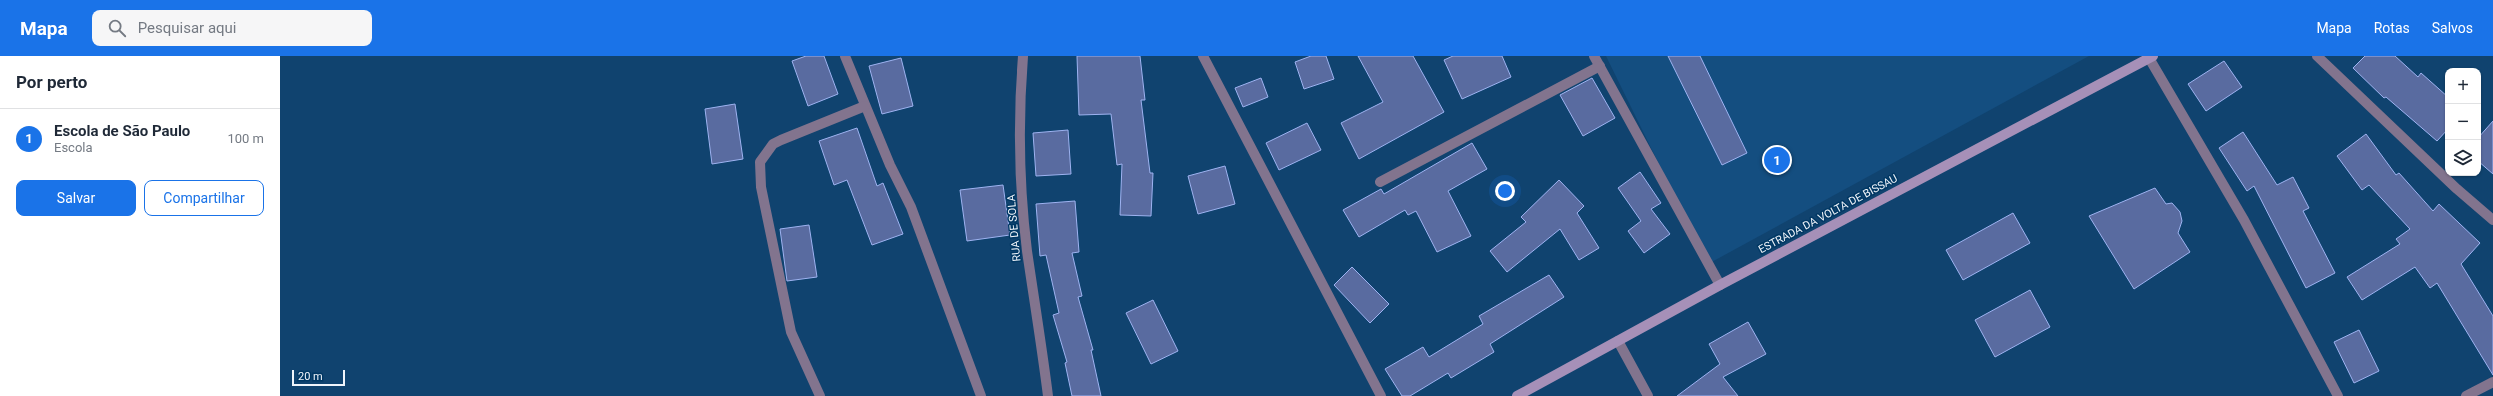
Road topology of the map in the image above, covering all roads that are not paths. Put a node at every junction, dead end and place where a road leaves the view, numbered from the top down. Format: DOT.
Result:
graph roads {
  1 [pos="845,56"];
  2 [pos="1023,56"];
  3 [pos="1203,56"];
  4 [pos="1594,56"];
  5 [pos="2317,56"];
  6 [pos="2151,57"];
  7 [pos="1600,66"];
  8 [pos="865,106"];
  9 [pos="1380,182"];
  10 [pos="2493,220"];
  11 [pos="1720,285"];
  12 [pos="1618,341"];
  13 [pos="2493,382"];
  14 [pos="820,396"];
  15 [pos="981,396"];
  16 [pos="1048,396"];
  17 [pos="1380,396"];
  18 [pos="1517,396"];
  19 [pos="1648,396"];
  20 [pos="2338,396"];
  21 [pos="2466,396"];
  1 -- 8 [label="street"];
  2 -- 16 [label="street, RUA DE SOLA"];
  3 -- 17 [label="street"];
  4 -- 7 [label="street"];
  5 -- 10 [label="street"];
  6 -- 11 [label="main road, ESTRADA DA VOLTA DE BISSAU"];
  6 -- 20 [label="street"];
  7 -- 9 [label="street"];
  7 -- 11 [label="street"];
  8 -- 14 [label="street"];
  8 -- 15 [label="street"];
  11 -- 12 [label="main road, ESTRADA DA VOLTA DE BISSAU"];
  12 -- 18 [label="main road, ESTRADA DA VOLTA DE BISSAU"];
  12 -- 19 [label="street"];
  13 -- 21 [label="street"];
}
